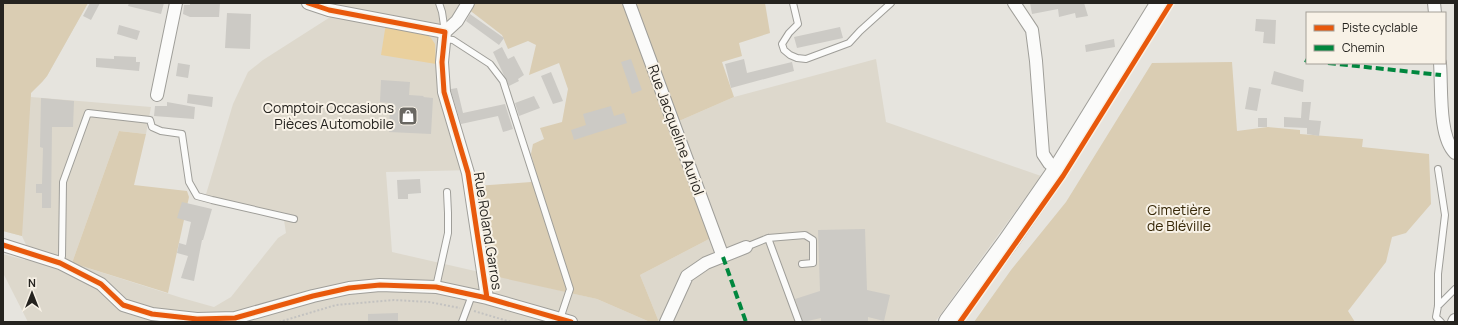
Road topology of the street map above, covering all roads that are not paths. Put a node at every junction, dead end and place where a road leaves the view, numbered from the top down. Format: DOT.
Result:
graph roads {
  1 [pos="176,3"];
  2 [pos="308,3"];
  3 [pos="439,3"];
  4 [pos="468,3"];
  5 [pos="629,3"];
  6 [pos="793,3"];
  7 [pos="891,3"];
  8 [pos="1014,3"];
  9 [pos="1161,3"];
  10 [pos="445,36"];
  11 [pos="1440,64"];
  12 [pos="157,95"];
  13 [pos="1455,153"];
  14 [pos="1438,169"];
  15 [pos="1058,170"];
  16 [pos="447,192"];
  17 [pos="294,219"];
  18 [pos="768,238"];
  19 [pos="3,245"];
  20 [pos="746,247"];
  21 [pos="723,257"];
  22 [pos="60,264"];
  23 [pos="802,264"];
  24 [pos="436,287"];
  25 [pos="1455,290"];
  26 [pos="472,295"];
  27 [pos="487,298"];
  28 [pos="1438,306"];
  29 [pos="154,318"];
  30 [pos="566,320"];
  31 [pos="462,322"];
  32 [pos="666,322"];
  33 [pos="799,322"];
  34 [pos="948,322"];
  35 [pos="1441,322"];
  1 -- 12 [label="street"];
  2 -- 10 [label="street"];
  3 -- 10 [label="lane"];
  4 -- 10 [label="street"];
  5 -- 21 [label="street, Rue Jacqueline Auriol"];
  6 -- 7 [label="lane"];
  8 -- 15 [label="street"];
  9 -- 15 [label="main road"];
  10 -- 27 [label="street, Rue Roland Garros"];
  10 -- 30 [label="lane"];
  11 -- 13 [label="street"];
  14 -- 28 [label="lane"];
  15 -- 34 [label="main road"];
  16 -- 24 [label="lane"];
  17 -- 22 [label="lane"];
  18 -- 20 [label="lane"];
  18 -- 23 [label="lane"];
  18 -- 33 [label="lane"];
  19 -- 22 [label="street"];
  20 -- 21 [label="street"];
  21 -- 32 [label="street"];
  22 -- 29 [label="street"];
  24 -- 26 [label="street"];
  24 -- 29 [label="street"];
  25 -- 28 [label="lane"];
  26 -- 27 [label="street"];
  26 -- 31 [label="lane"];
  27 -- 30 [label="street, Rue Roland Garros"];
  28 -- 35 [label="lane"];
}
